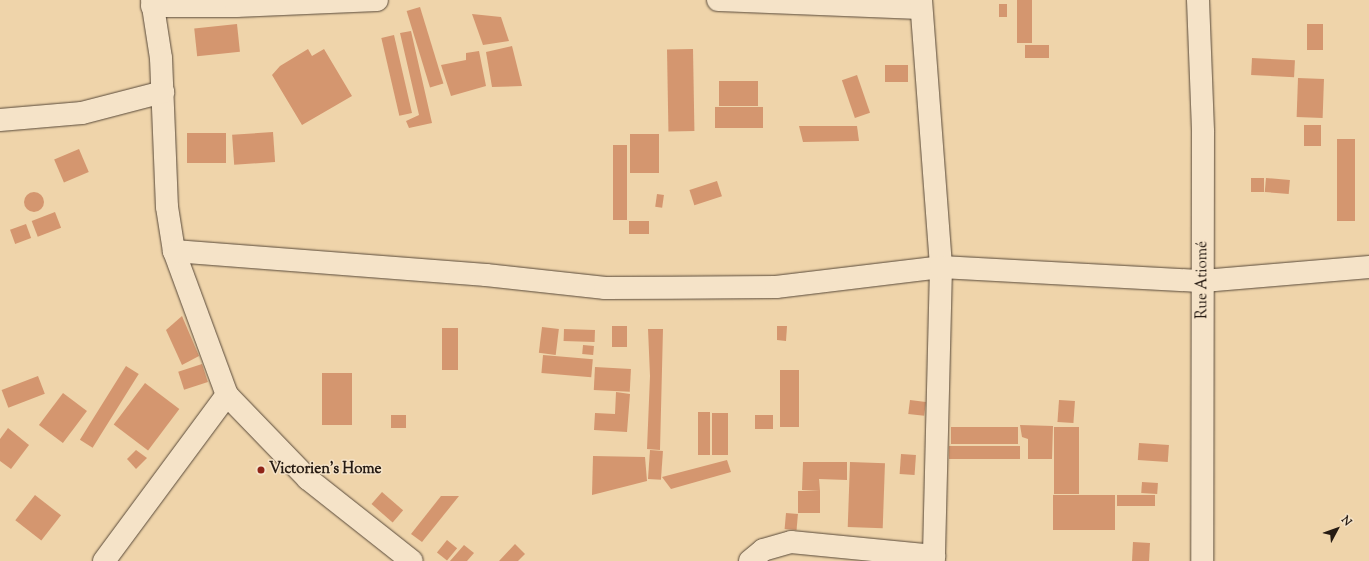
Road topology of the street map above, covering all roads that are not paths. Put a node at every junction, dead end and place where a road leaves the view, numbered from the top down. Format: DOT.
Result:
graph roads {
  1 [pos="377,0"];
  2 [pos="718,0"];
  3 [pos="1198,0"];
  4 [pos="152,3"];
  5 [pos="921,4"];
  6 [pos="163,92"];
  7 [pos="0,120"];
  8 [pos="174,251"];
  9 [pos="941,266"];
  10 [pos="1369,267"];
  11 [pos="1204,281"];
  12 [pos="227,395"];
  13 [pos="934,558"];
  14 [pos="104,561"];
  15 [pos="412,561"];
  16 [pos="750,561"];
  17 [pos="1202,561"];
  1 -- 4 [label="street"];
  2 -- 5 [label="street"];
  3 -- 11 [label="street, Rue Atiomé"];
  4 -- 6 [label="street"];
  5 -- 9 [label="street"];
  6 -- 7 [label="street"];
  6 -- 8 [label="street"];
  8 -- 9 [label="street"];
  8 -- 12 [label="street"];
  9 -- 11 [label="street"];
  9 -- 13 [label="street"];
  10 -- 11 [label="street"];
  11 -- 17 [label="street, Rue Atiomé"];
  12 -- 14 [label="street"];
  12 -- 15 [label="street"];
  13 -- 16 [label="street"];
}
